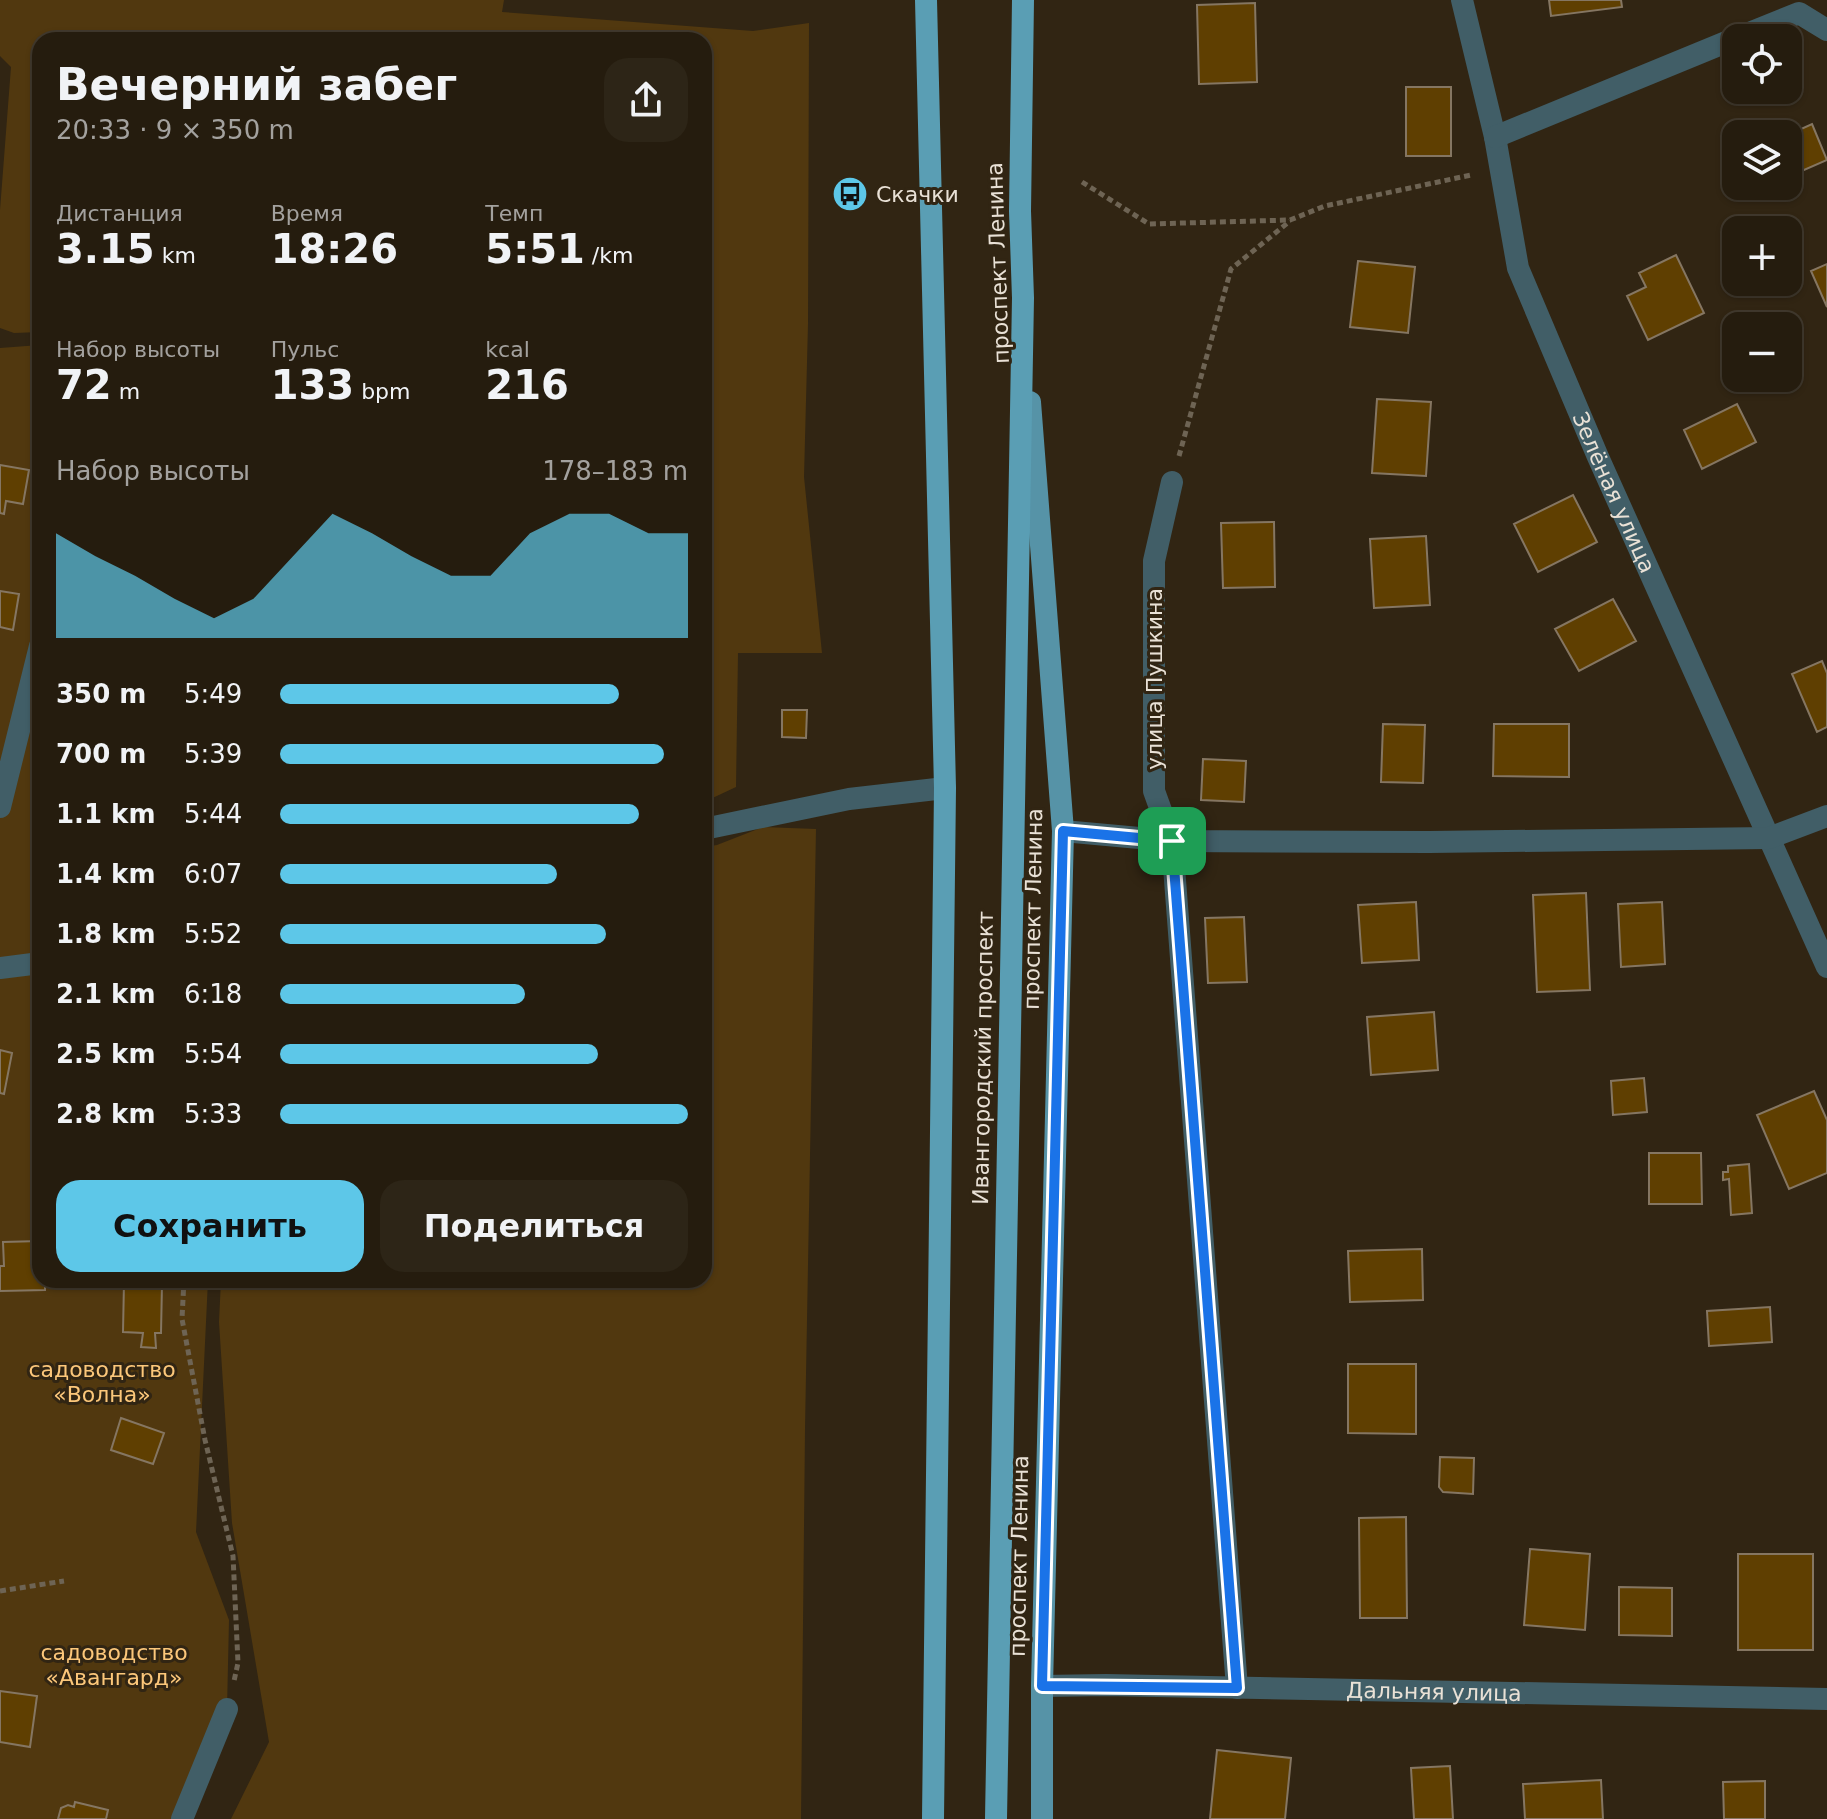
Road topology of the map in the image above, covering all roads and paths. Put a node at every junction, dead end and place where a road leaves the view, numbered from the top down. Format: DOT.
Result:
graph roads {
  1 [pos="926,0"];
  2 [pos="1023,0"];
  3 [pos="1462,0"];
  4 [pos="1771,24"];
  5 [pos="1827,30"];
  6 [pos="1722,44"];
  7 [pos="1495,137"];
  8 [pos="1501,169"];
  9 [pos="1082,182"];
  10 [pos="1290,220"];
  11 [pos="1023,298"];
  12 [pos="1172,482"];
  13 [pos="32,678"];
  14 [pos="945,788"];
  15 [pos="0,807"];
  16 [pos="1827,816"];
  17 [pos="712,827"];
  18 [pos="1063,831"];
  19 [pos="1769,838"];
  20 [pos="1172,841"];
  21 [pos="32,964"];
  22 [pos="1827,967"];
  23 [pos="0,968"];
  24 [pos="184,1288"];
  25 [pos="64,1581"];
  26 [pos="0,1591"];
  27 [pos="1042,1686"];
  28 [pos="1237,1688"];
  29 [pos="1827,1699"];
  30 [pos="227,1709"];
  31 [pos="182,1819"];
  32 [pos="933,1819"];
  33 [pos="996,1819"];
  34 [pos="1042,1819"];
  1 -- 14 [label="highway"];
  2 -- 11 [label="highway, проспект Ленина"];
  3 -- 7 [label="street, Зелёная улица"];
  4 -- 5 [label="street"];
  6 -- 7 [label="street"];
  7 -- 8 [label="street, Зелёная улица"];
  8 -- 10 [label="path"];
  8 -- 19 [label="street, Зелёная улица"];
  9 -- 10 [label="path"];
  10 -- 12 [label="path"];
  11 -- 18 [label="main road, проспект Ленина"];
  11 -- 33 [label="highway, Ивангородский проспект"];
  12 -- 20 [label="street, улица Пушкина"];
  13 -- 15 [label="street"];
  14 -- 17 [label="street"];
  14 -- 32 [label="highway"];
  16 -- 19 [label="street"];
  18 -- 20 [label="street"];
  18 -- 27 [label="main road, проспект Ленина"];
  19 -- 20 [label="street"];
  19 -- 22 [label="street, Зелёная улица"];
  20 -- 28 [label="street, улица Пушкина"];
  21 -- 23 [label="street"];
  24 -- 30 [label="path"];
  25 -- 26 [label="path"];
  27 -- 28 [label="street, Дальняя улица"];
  27 -- 34 [label="main road, проспект Ленина"];
  28 -- 29 [label="street, Дальняя улица"];
  30 -- 31 [label="street"];
}
